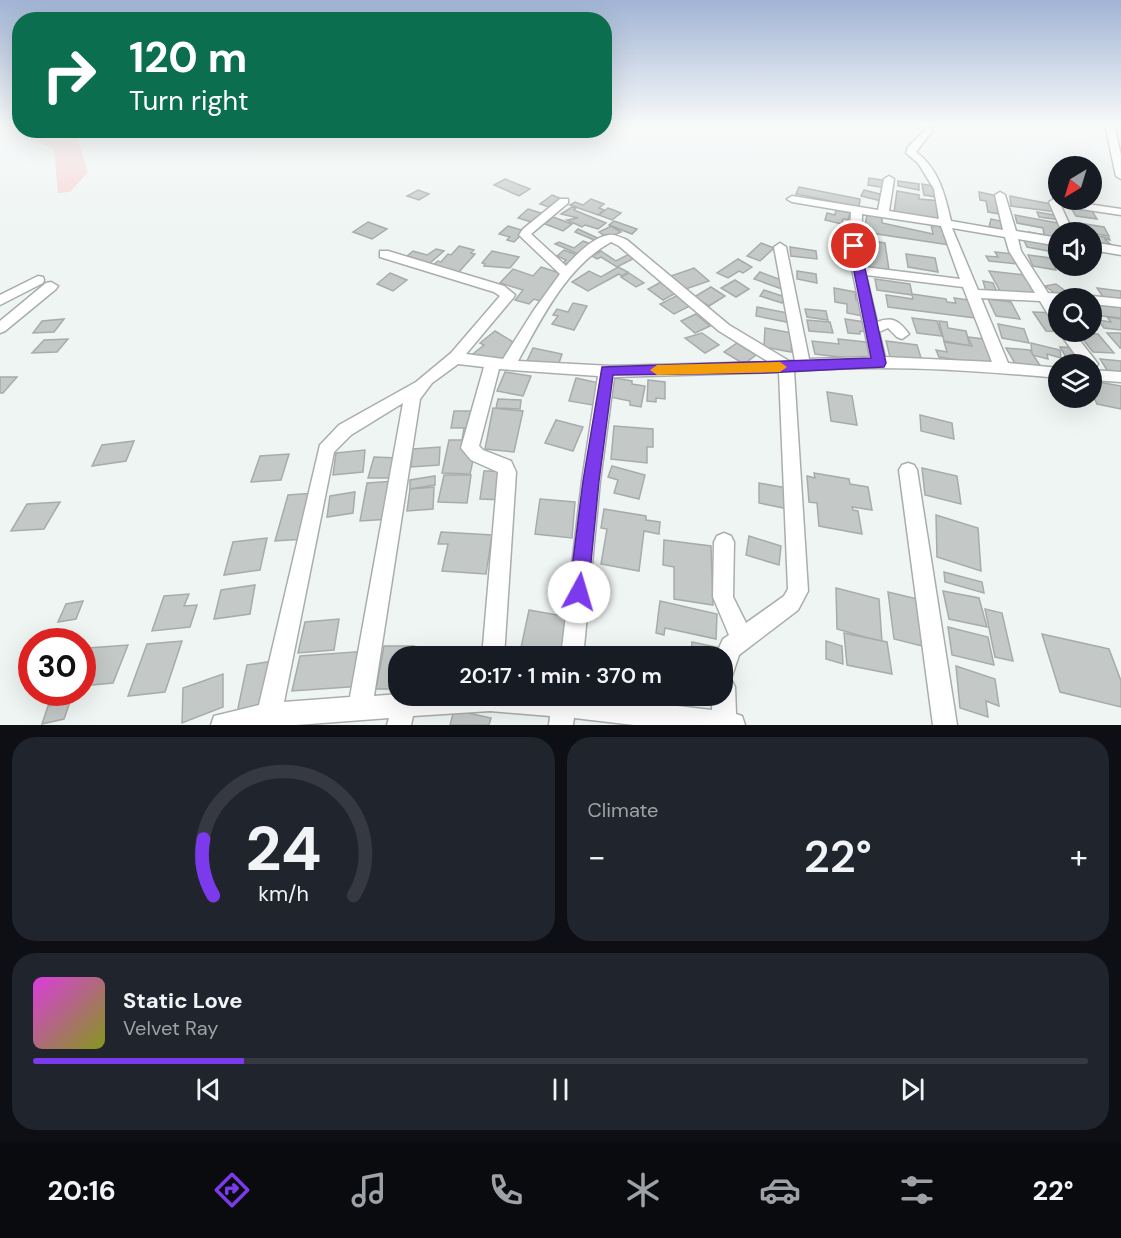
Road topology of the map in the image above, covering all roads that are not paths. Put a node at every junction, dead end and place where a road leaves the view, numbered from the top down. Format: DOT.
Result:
graph roads {
  1 [pos="920,159"];
  2 [pos="1117,159"];
  3 [pos="1121,176"];
  4 [pos="889,179"];
  5 [pos="1000,195"];
  6 [pos="792,198"];
  7 [pos="564,201"];
  8 [pos="857,209"];
  9 [pos="1121,212"];
  10 [pos="884,214"];
  11 [pos="1062,222"];
  12 [pos="945,224"];
  13 [pos="1011,235"];
  14 [pos="1048,240"];
  15 [pos="780,247"];
  16 [pos="1102,248"];
  17 [pos="1121,251"];
  18 [pos="384,254"];
  19 [pos="859,270"];
  20 [pos="567,274"];
  21 [pos="972,289"];
  22 [pos="1043,297"];
  23 [pos="1048,297"];
  24 [pos="0,301"];
  25 [pos="1102,301"];
  26 [pos="1121,303"];
  27 [pos="1048,304"];
  28 [pos="0,328"];
  29 [pos="872,330"];
  30 [pos="902,334"];
  31 [pos="455,358"];
  32 [pos="879,363"];
  33 [pos="500,365"];
  34 [pos="803,365"];
  35 [pos="786,366"];
  36 [pos="1002,368"];
  37 [pos="607,370"];
  38 [pos="1048,372"];
  39 [pos="1102,373"];
  40 [pos="1121,377"];
  41 [pos="420,386"];
  42 [pos="908,470"];
  43 [pos="724,542"];
  44 [pos="741,638"];
  45 [pos="494,646"];
  46 [pos="573,646"];
  47 [pos="733,646"];
  48 [pos="446,706"];
  49 [pos="724,706"];
  50 [pos="565,707"];
  51 [pos="360,708"];
  52 [pos="269,715"];
  53 [pos="401,715"];
  54 [pos="725,724"];
  55 [pos="223,725"];
  56 [pos="945,725"];
  1 -- 12 [label="street"];
  2 -- 3 [label="street"];
  4 -- 10 [label="street"];
  5 -- 13 [label="street"];
  6 -- 8 [label="street"];
  7 -- 20 [label="street"];
  8 -- 10 [label="street"];
  8 -- 19 [label="street"];
  9 -- 11 [label="street"];
  10 -- 12 [label="street"];
  12 -- 13 [label="street"];
  12 -- 21 [label="street"];
  13 -- 14 [label="street"];
  13 -- 22 [label="street"];
  15 -- 34 [label="street"];
  16 -- 17 [label="street"];
  18 -- 31 [label="street"];
  19 -- 21 [label="street"];
  19 -- 29 [label="street"];
  20 -- 33 [label="street"];
  20 -- 35 [label="street"];
  21 -- 22 [label="street"];
  21 -- 36 [label="street"];
  22 -- 23 [label="street"];
  22 -- 27 [label="street"];
  24 -- 28 [label="street"];
  25 -- 26 [label="street"];
  29 -- 30 [label="street"];
  29 -- 32 [label="street"];
  31 -- 33 [label="street"];
  31 -- 41 [label="street"];
  32 -- 34 [label="street"];
  32 -- 36 [label="street"];
  33 -- 37 [label="street"];
  33 -- 45 [label="street"];
  34 -- 35 [label="street"];
  35 -- 37 [label="street"];
  35 -- 44 [label="street"];
  36 -- 38 [label="street"];
  37 -- 46 [label="street"];
  39 -- 40 [label="street"];
  41 -- 51 [label="street"];
  41 -- 52 [label="street"];
  42 -- 56 [label="street"];
  43 -- 44 [label="street"];
  44 -- 47 [label="street"];
  48 -- 53 [label="street"];
  49 -- 54 [label="street"];
  50 -- 54 [label="street"];
  51 -- 52 [label="street"];
  51 -- 53 [label="street"];
  52 -- 55 [label="street"];
}
